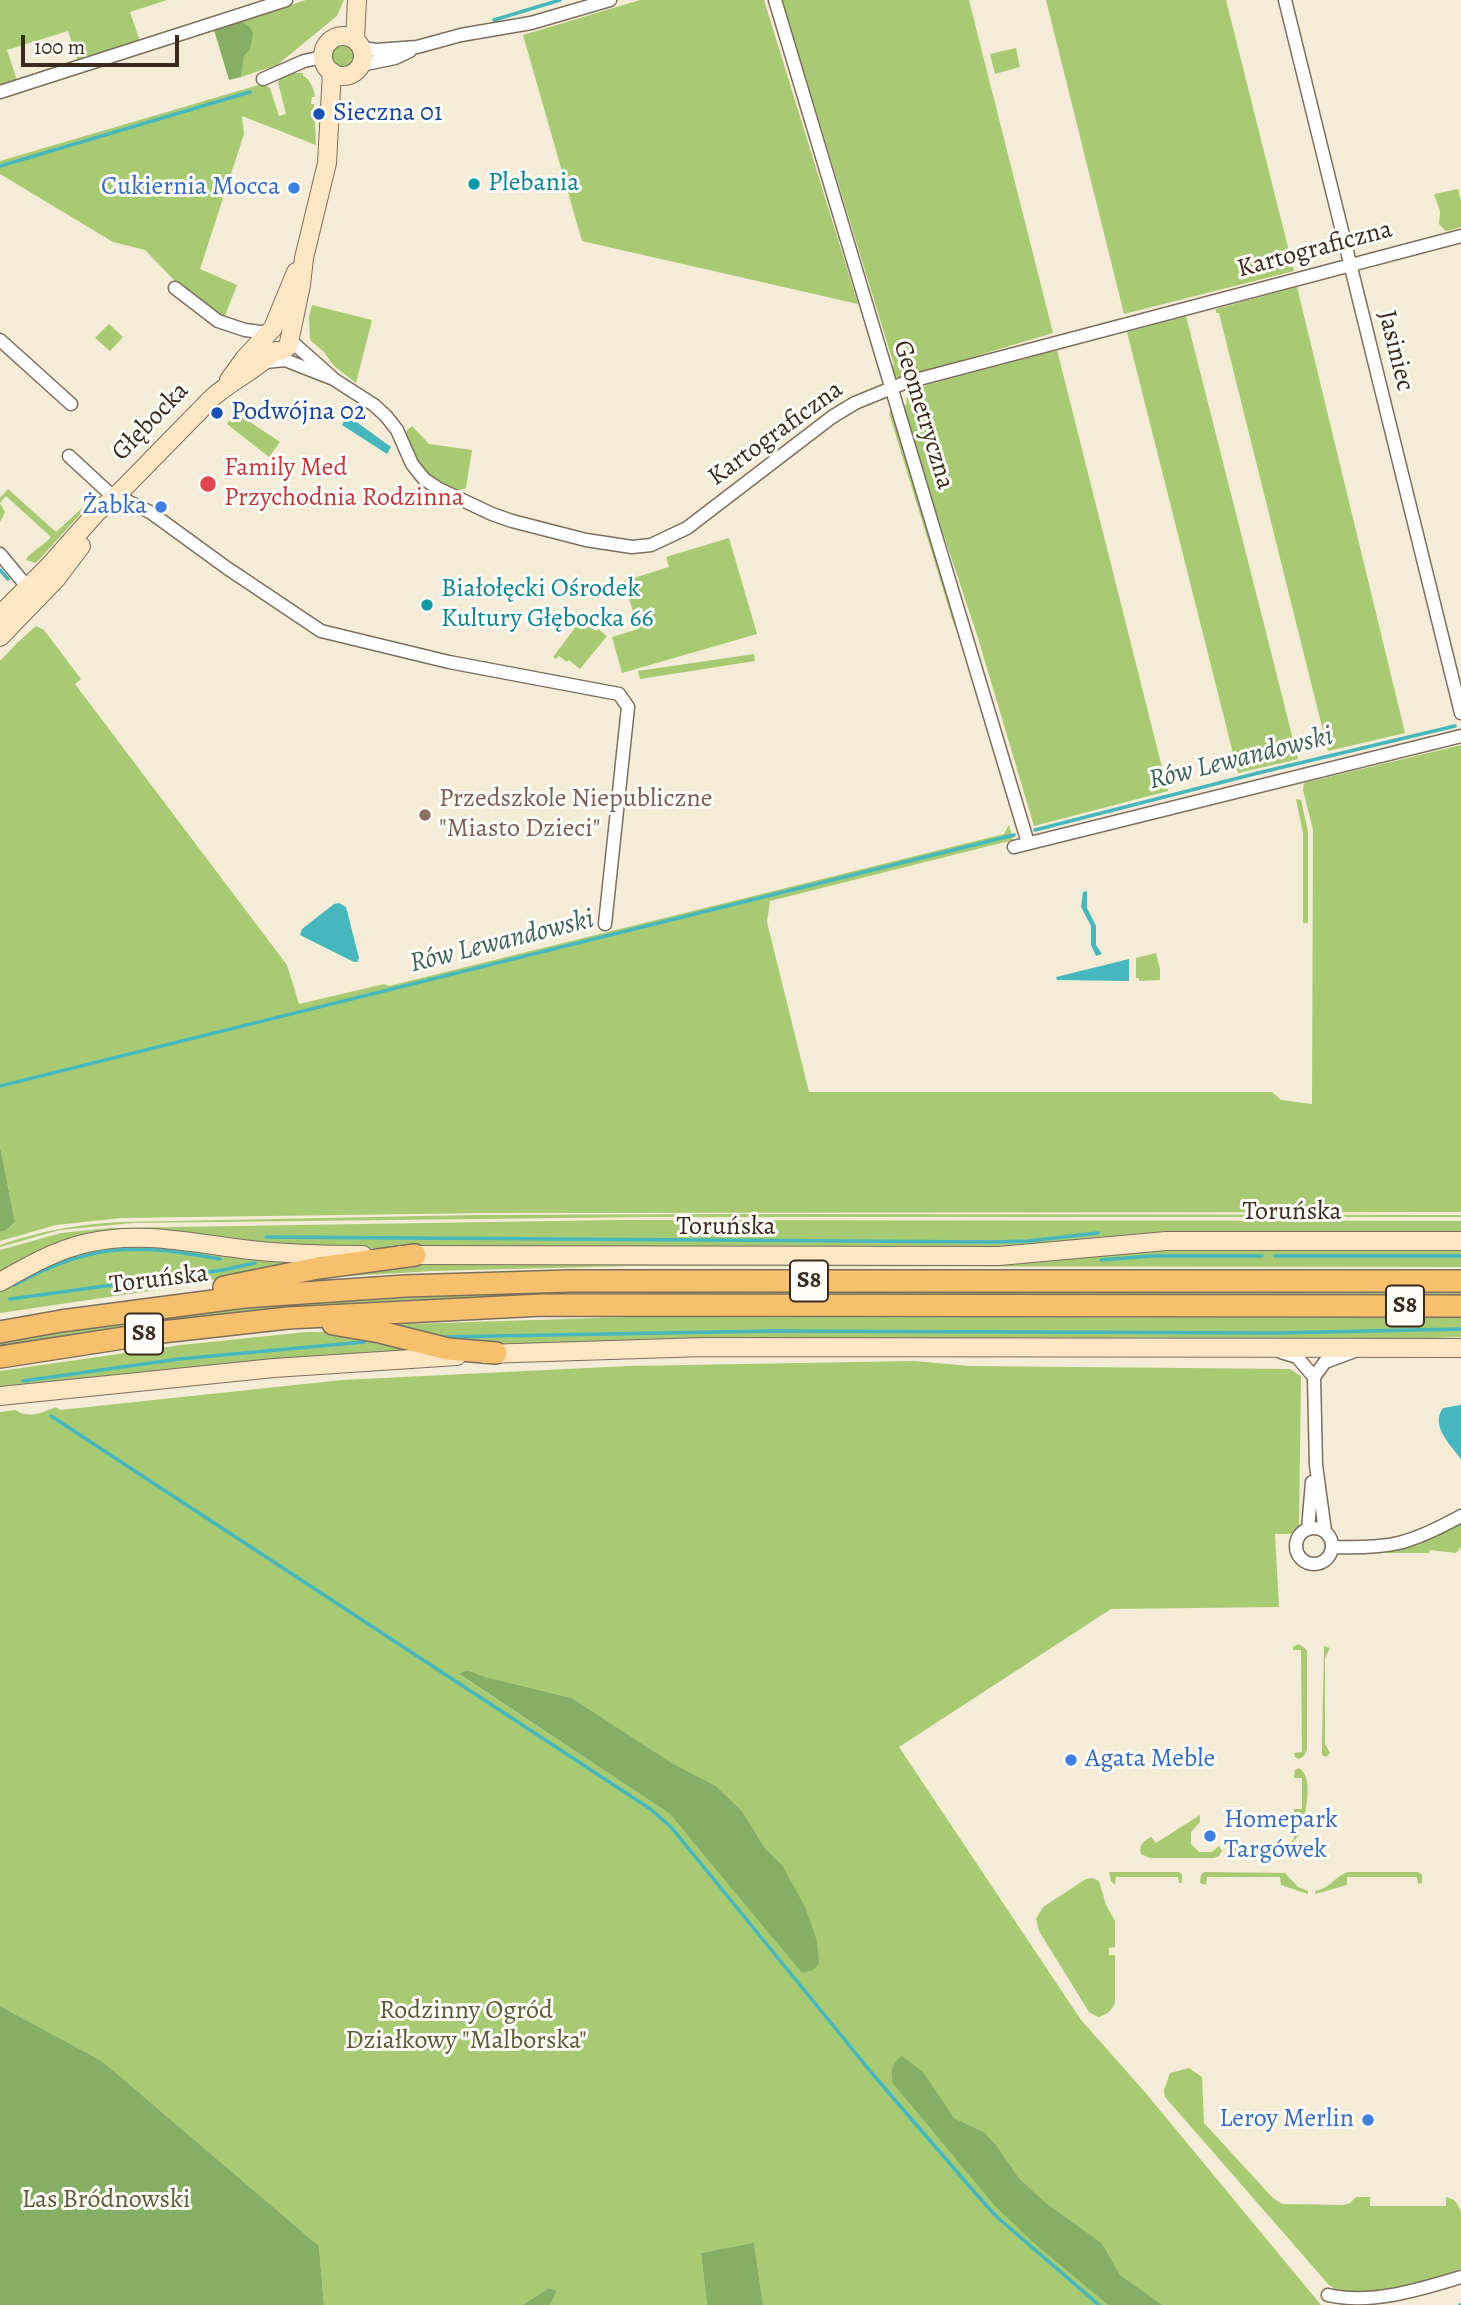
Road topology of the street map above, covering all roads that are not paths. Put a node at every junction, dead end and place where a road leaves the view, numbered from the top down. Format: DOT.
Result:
graph roads {
  1 [pos="286,0"];
  2 [pos="356,0"];
  3 [pos="610,0"];
  4 [pos="775,0"];
  5 [pos="1284,0"];
  6 [pos="346,56"];
  7 [pos="263,79"];
  8 [pos="0,92"];
  9 [pos="1461,236"];
  10 [pos="1350,265"];
  11 [pos="176,288"];
  12 [pos="0,340"];
  13 [pos="280,342"];
  14 [pos="335,380"];
  15 [pos="225,386"];
  16 [pos="891,388"];
  17 [pos="71,404"];
  18 [pos="69,456"];
  19 [pos="116,496"];
  20 [pos="0,554"];
  21 [pos="29,595"];
  22 [pos="0,615"];
  23 [pos="0,637"];
  24 [pos="1461,713"];
  25 [pos="1461,736"];
  26 [pos="1028,843"];
  27 [pos="1014,847"];
  28 [pos="605,924"];
  29 [pos="1461,1241"];
  30 [pos="415,1255"];
  31 [pos="1461,1281"];
  32 [pos="0,1282"];
  33 [pos="1461,1306"];
  34 [pos="158,1308"];
  35 [pos="288,1318"];
  36 [pos="0,1332"];
  37 [pos="1260,1348"];
  38 [pos="1373,1348"];
  39 [pos="1461,1348"];
  40 [pos="496,1353"];
  41 [pos="0,1357"];
  42 [pos="1314,1377"];
  43 [pos="0,1396"];
  44 [pos="1316,1465"];
  45 [pos="1461,1516"];
  46 [pos="1308,1529"];
  47 [pos="1325,1531"];
  48 [pos="1332,1547"];
  49 [pos="1461,2277"];
  50 [pos="1328,2295"];
  1 -- 8 [label="street"];
  2 -- 6 [label="main road, Głębocka"];
  3 -- 6 [label="street"];
  4 -- 16 [label="street, Geometryczna"];
  5 -- 10 [label="street, Jasiniec"];
  6 -- 7 [label="street"];
  6 -- 13 [label="main road, Głębocka"];
  9 -- 10 [label="street, Kartograficzna"];
  10 -- 16 [label="street, Kartograficzna"];
  10 -- 24 [label="street, Jasiniec"];
  11 -- 13 [label="street"];
  12 -- 17 [label="street"];
  13 -- 14 [label="street, Kartograficzna"];
  13 -- 14 [label="street, Kartograficzna"];
  13 -- 15 [label="main road, Głębocka"];
  13 -- 15 [label="main road, Głębocka"];
  14 -- 16 [label="street, Kartograficzna"];
  15 -- 19 [label="main road, Głębocka"];
  16 -- 26 [label="street, Geometryczna"];
  18 -- 19 [label="street"];
  19 -- 21 [label="main road, Głębocka"];
  19 -- 28 [label="street"];
  20 -- 21 [label="street"];
  21 -- 22 [label="main road, Głębocka"];
  21 -- 23 [label="main road, Głębocka"];
  25 -- 26 [label="street"];
  26 -- 27 [label="street"];
  29 -- 30 [label="main road, Toruńska"];
  30 -- 32 [label="main road, Toruńska"];
  30 -- 34 [label="highway"];
  31 -- 34 [label="highway, Toruńska / S8"];
  33 -- 35 [label="highway, Toruńska / S8"];
  34 -- 36 [label="highway, Toruńska / S8"];
  35 -- 40 [label="highway"];
  35 -- 41 [label="highway, Toruńska / S8"];
  37 -- 38 [label="main road"];
  37 -- 40 [label="main road"];
  37 -- 42 [label="street"];
  38 -- 39 [label="main road"];
  38 -- 42 [label="street"];
  40 -- 43 [label="main road"];
  42 -- 44 [label="street"];
  44 -- 46 [label="street"];
  44 -- 47 [label="street"];
  45 -- 48 [label="street"];
  46 -- 47 [label="street"];
  46 -- 48 [label="street"];
  47 -- 48 [label="street"];
  49 -- 50 [label="street"];
}
